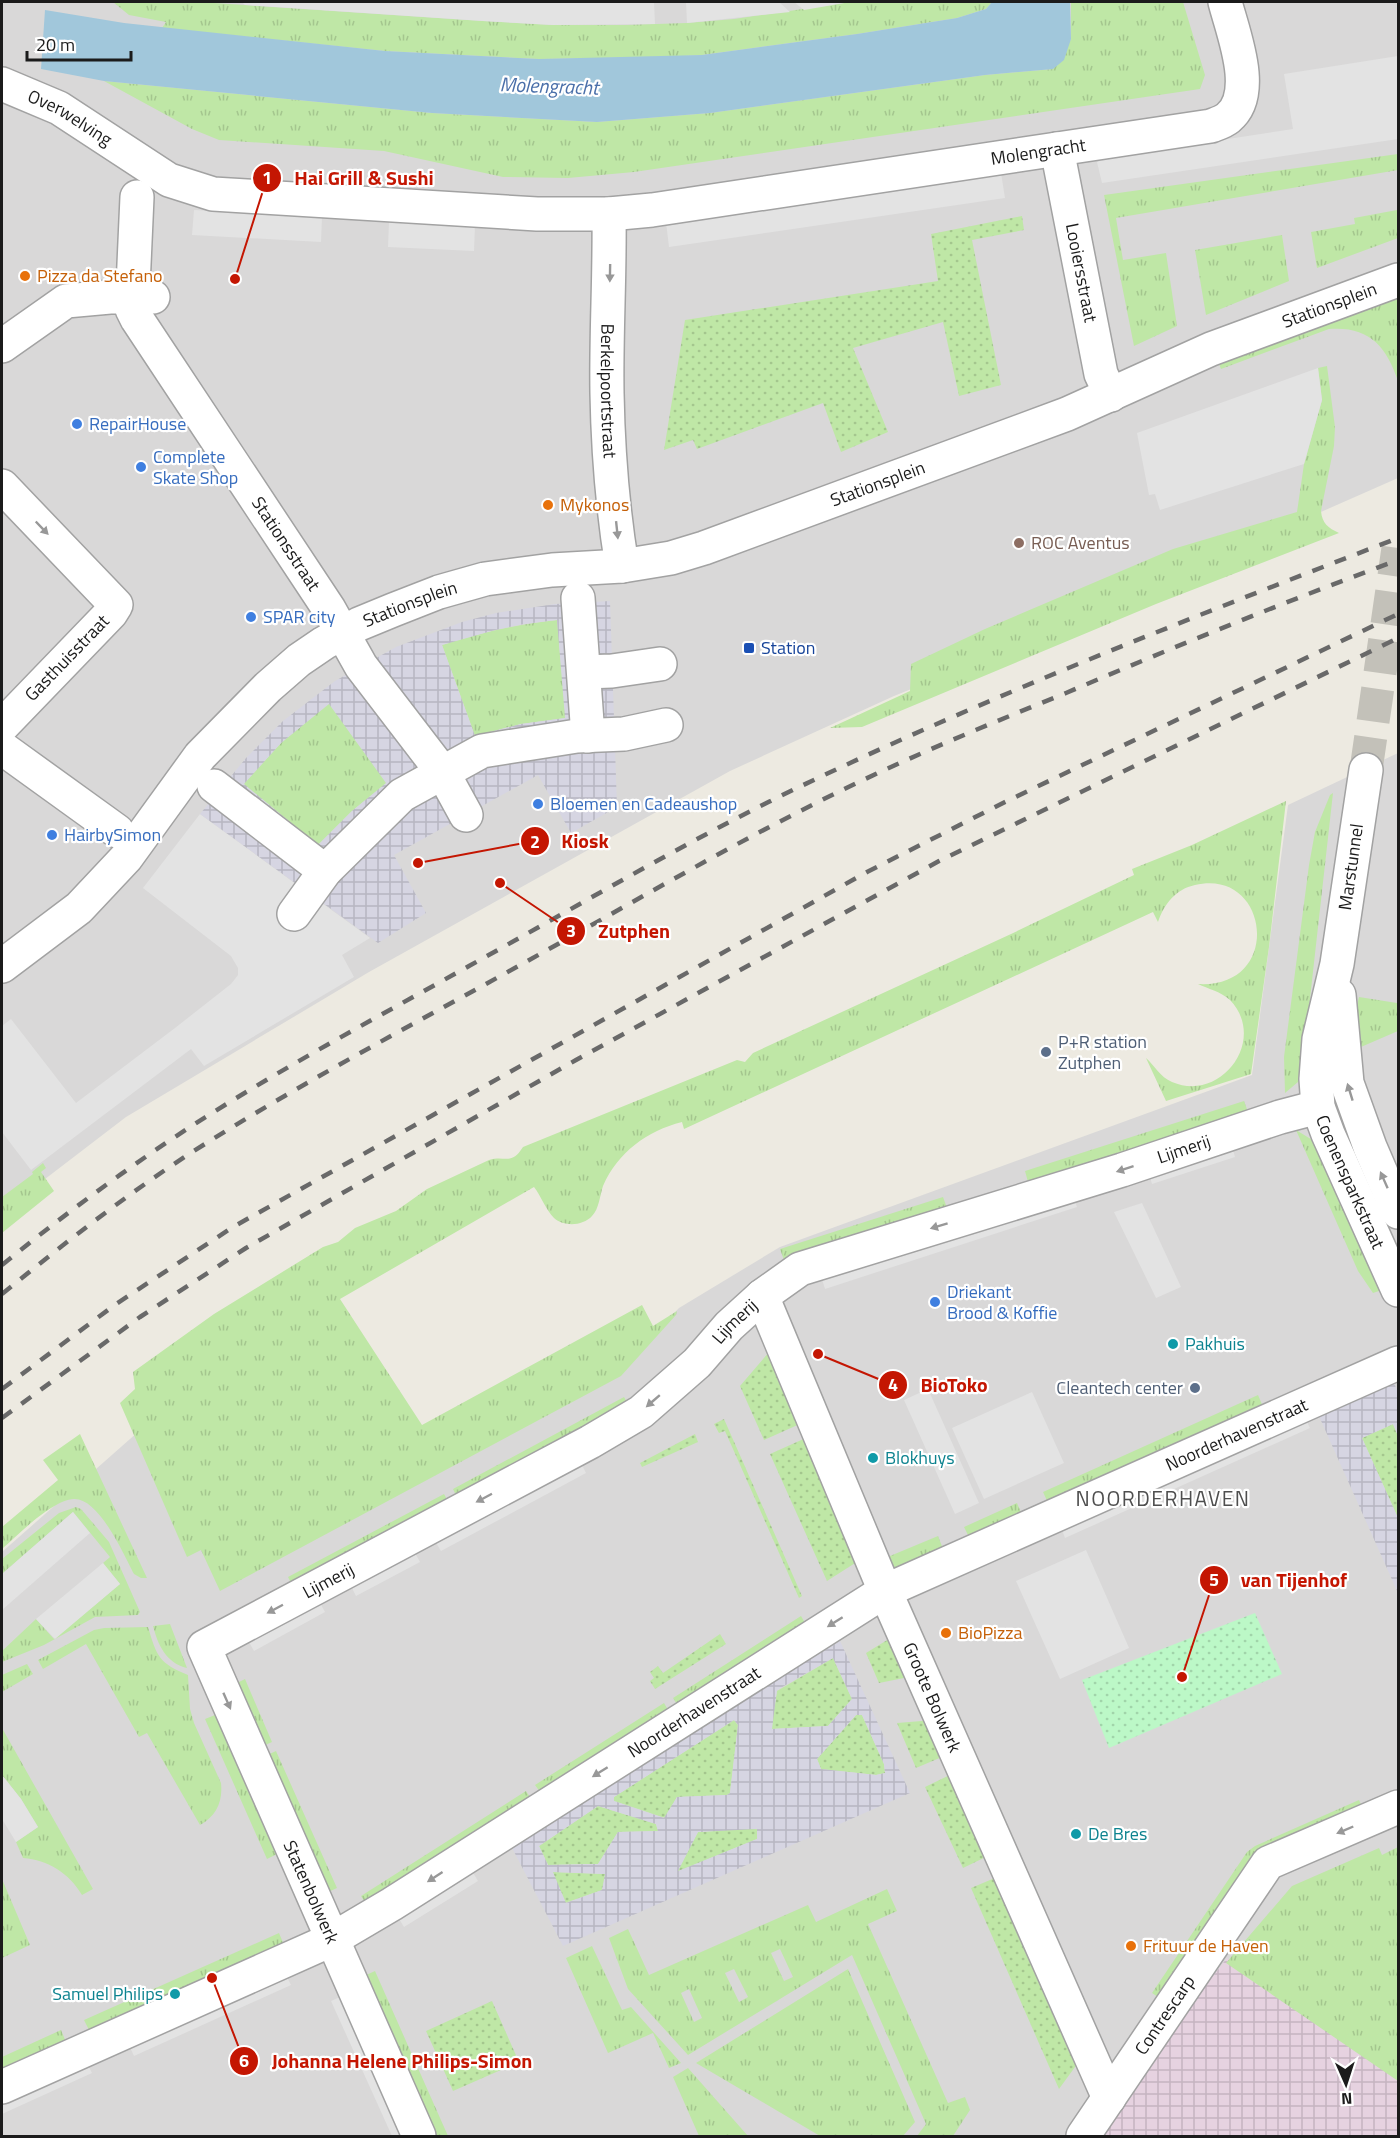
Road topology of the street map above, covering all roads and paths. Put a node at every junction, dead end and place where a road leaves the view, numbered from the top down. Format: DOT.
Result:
graph roads {
  1 [pos="1225,2"];
  2 [pos="2,84"];
  3 [pos="1058,149"];
  4 [pos="135,158"];
  5 [pos="137,197"];
  6 [pos="609,214"];
  7 [pos="1398,280"];
  8 [pos="143,297"];
  9 [pos="2,346"];
  10 [pos="1111,395"];
  11 [pos="2,486"];
  12 [pos="622,566"];
  13 [pos="578,598"];
  14 [pos="342,633"];
  15 [pos="660,664"];
  16 [pos="584,672"];
  17 [pos="4,725"];
  18 [pos="666,725"];
  19 [pos="601,735"];
  20 [pos="1366,770"];
  21 [pos="442,773"];
  22 [pos="214,786"];
  23 [pos="466,815"];
  24 [pos="117,831"];
  25 [pos="325,871"];
  26 [pos="294,914"];
  27 [pos="1337,964"];
  28 [pos="2,966"];
  29 [pos="1318,1107"];
  30 [pos="1370,1147"];
  31 [pos="1398,1212"];
  32 [pos="1398,1290"];
  33 [pos="762,1296"];
  34 [pos="1398,1363"];
  35 [pos="885,1591"];
  36 [pos="204,1647"];
  37 [pos="1398,1807"];
  38 [pos="331,1940"];
  39 [pos="2,2087"];
  40 [pos="1109,2098"];
  41 [pos="418,2136"];
  42 [pos="1083,2136"];
  1 -- 3 [label="street, Molengracht"];
  2 -- 4 [label="street, Overwelving"];
  3 -- 6 [label="street, Molengracht"];
  3 -- 10 [label="street, Looiersstraat"];
  4 -- 6 [label="street, Molengracht"];
  5 -- 8 [label="street, Stationsstraat"];
  6 -- 12 [label="street, Berkelpoortstraat, one-way"];
  7 -- 10 [label="street, Stationsplein"];
  8 -- 9 [label="street"];
  8 -- 14 [label="street, Stationsstraat"];
  10 -- 12 [label="street, Stationsplein"];
  11 -- 17 [label="street, Gasthuisstraat, one-way"];
  12 -- 14 [label="street, Stationsplein"];
  13 -- 16 [label="street"];
  14 -- 21 [label="street, Stationsplein"];
  14 -- 28 [label="street, Stationsplein"];
  15 -- 16 [label="street"];
  16 -- 19 [label="street"];
  17 -- 24 [label="street, Gasthuisstraat"];
  18 -- 19 [label="street"];
  19 -- 21 [label="street"];
  20 -- 27 [label="street, Marstunnel"];
  21 -- 23 [label="street, Stationsplein"];
  21 -- 25 [label="street"];
  22 -- 25 [label="street"];
  25 -- 26 [label="street"];
  27 -- 29 [label="street, Coenensparkstraat"];
  30 -- 27 [label="street, Coenensparkstraat, one-way"];
  29 -- 30 [label="street, Coenensparkstraat"];
  29 -- 32 [label="street, Coenensparkstraat"];
  29 -- 33 [label="street, Lijmerij, one-way"];
  31 -- 30 [label="street, Coenensparkstraat, one-way"];
  33 -- 35 [label="street, Groote Bolwerk"];
  33 -- 36 [label="street, Lijmerij, one-way"];
  34 -- 35 [label="street, Noorderhavenstraat"];
  35 -- 38 [label="street, Noorderhavenstraat, one-way"];
  35 -- 40 [label="street, Groote Bolwerk"];
  36 -- 38 [label="street, Statenbolwerk, one-way"];
  37 -- 40 [label="street, Contrescarp, one-way"];
  38 -- 39 [label="street, Noorderhavenstraat"];
  38 -- 41 [label="street, Statenbolwerk"];
  40 -- 42 [label="street, Contrescarp"];
}
